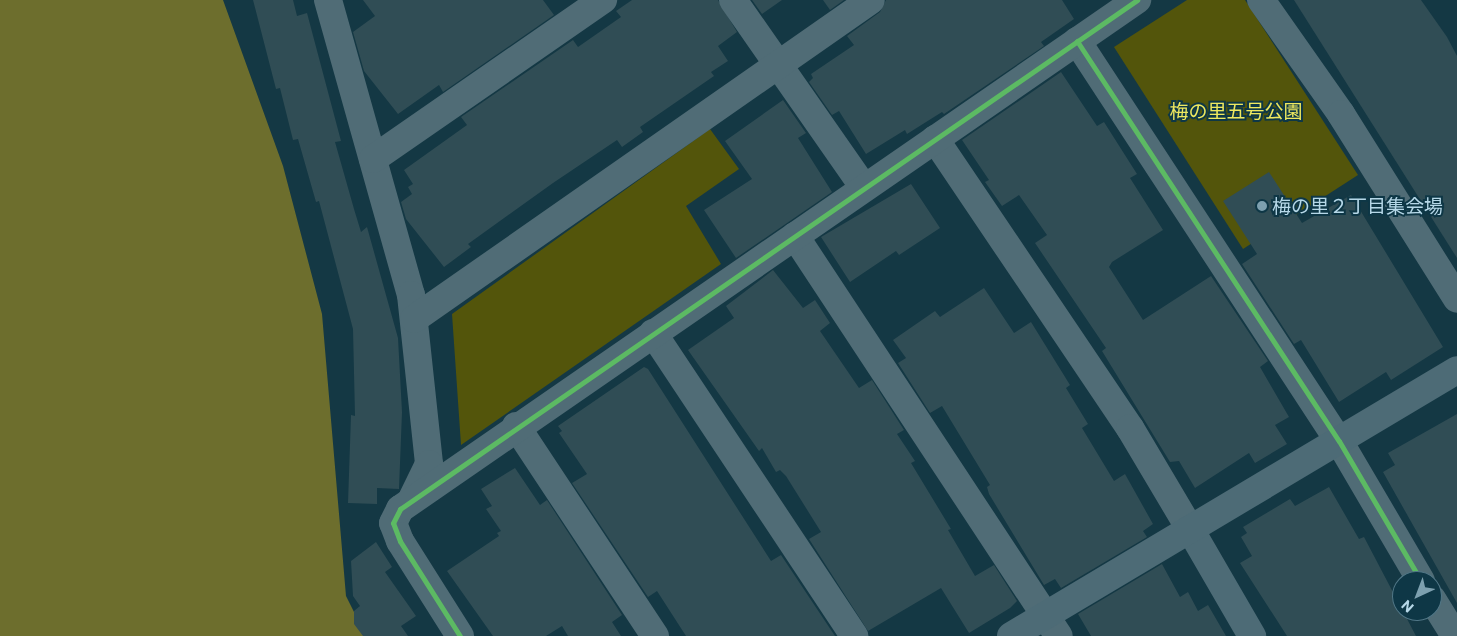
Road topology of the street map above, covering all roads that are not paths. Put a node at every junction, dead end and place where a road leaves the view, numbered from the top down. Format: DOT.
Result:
graph roads {
  1 [pos="603,0"];
  2 [pos="733,0"];
  3 [pos="870,0"];
  4 [pos="1137,0"];
  5 [pos="1261,0"];
  6 [pos="331,1"];
  7 [pos="1077,41"];
  8 [pos="778,65"];
  9 [pos="935,139"];
  10 [pos="373,159"];
  11 [pos="864,188"];
  12 [pos="794,236"];
  13 [pos="1457,299"];
  14 [pos="414,319"];
  15 [pos="653,333"];
  16 [pos="1457,370"];
  17 [pos="516,426"];
  18 [pos="1339,440"];
  19 [pos="414,497"];
  20 [pos="1190,529"];
  21 [pos="1415,571"];
  22 [pos="1442,615"];
  23 [pos="1053,625"];
  24 [pos="460,636"];
  25 [pos="655,636"];
  26 [pos="854,636"];
  27 [pos="1011,636"];
  28 [pos="1252,636"];
  29 [pos="1455,636"];
  1 -- 10 [label="street"];
  2 -- 8 [label="street"];
  3 -- 8 [label="street"];
  4 -- 7 [label="street"];
  5 -- 13 [label="street"];
  6 -- 10 [label="street"];
  7 -- 9 [label="street"];
  7 -- 18 [label="street"];
  8 -- 11 [label="street"];
  8 -- 14 [label="street"];
  9 -- 11 [label="street"];
  9 -- 20 [label="street"];
  10 -- 14 [label="street"];
  11 -- 12 [label="street"];
  12 -- 15 [label="street"];
  12 -- 23 [label="street"];
  14 -- 19 [label="street"];
  15 -- 17 [label="street"];
  15 -- 26 [label="street"];
  16 -- 18 [label="street"];
  17 -- 19 [label="street"];
  17 -- 25 [label="street"];
  18 -- 20 [label="street"];
  18 -- 21 [label="street"];
  19 -- 24 [label="street"];
  20 -- 23 [label="street"];
  20 -- 28 [label="street"];
  22 -- 29 [label="street"];
  23 -- 27 [label="street"];
}
